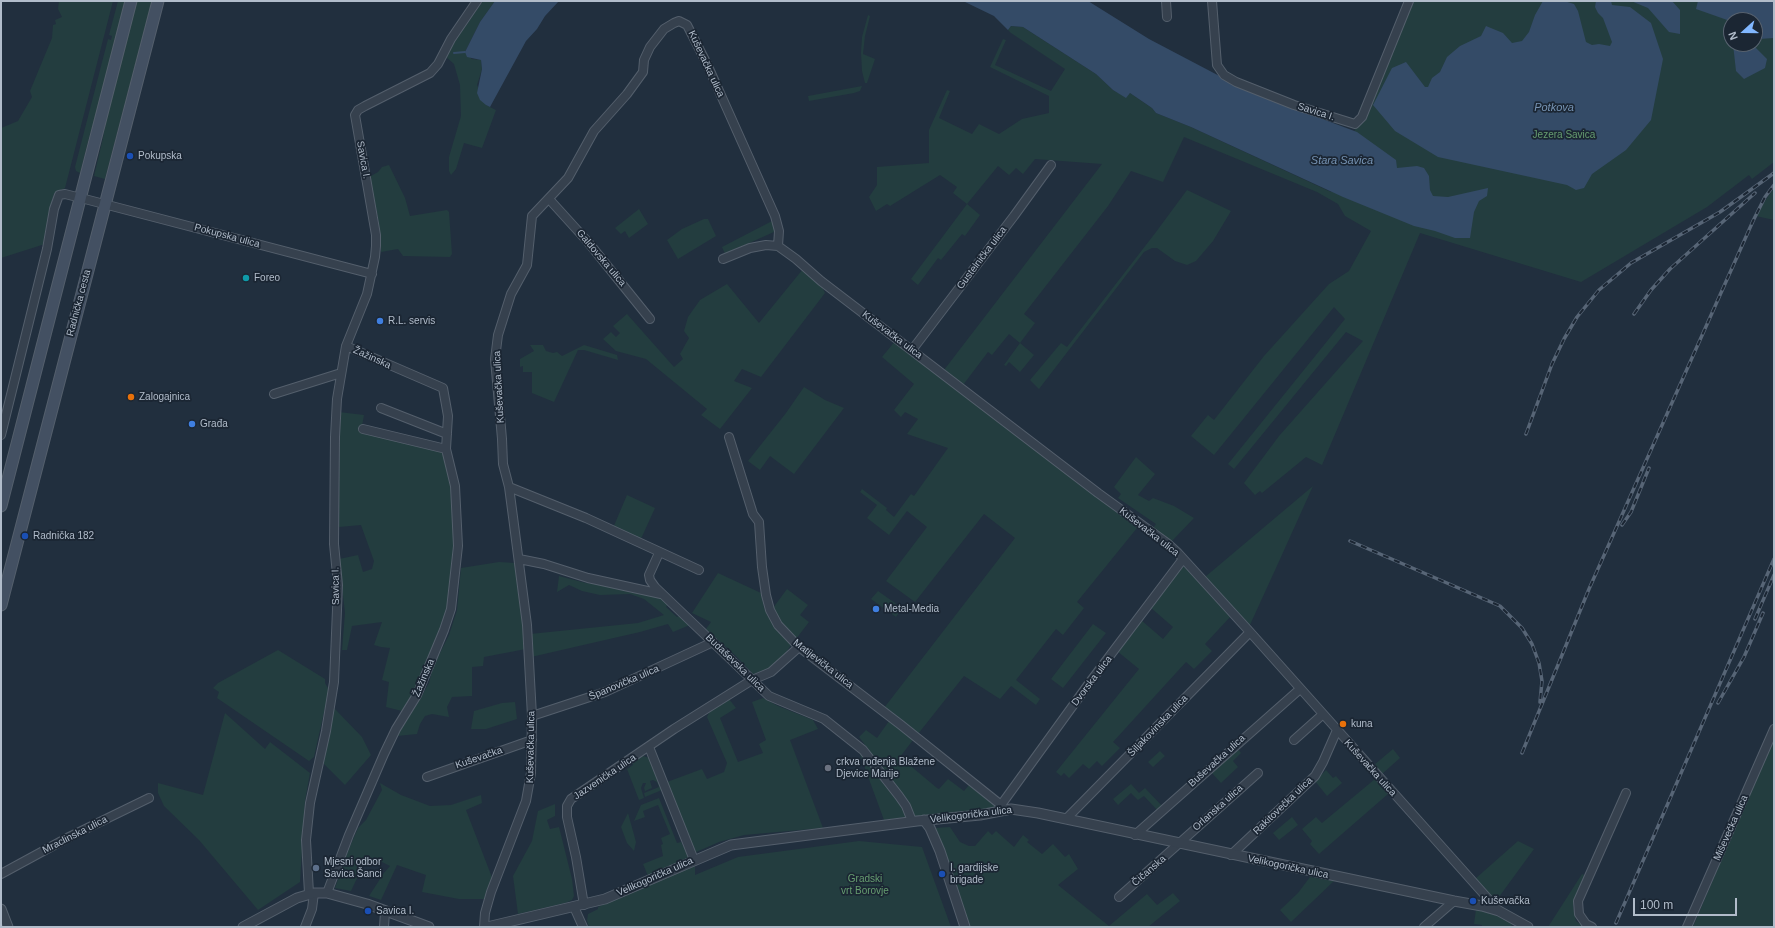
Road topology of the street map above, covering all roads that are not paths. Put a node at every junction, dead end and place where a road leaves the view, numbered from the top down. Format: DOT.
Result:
graph roads {
  1 [pos="131,1"];
  2 [pos="158,1"];
  3 [pos="477,1"];
  4 [pos="1166,1"];
  5 [pos="1212,1"];
  6 [pos="1408,1"];
  7 [pos="1167,18"];
  8 [pos="1051,165"];
  9 [pos="81,198"];
  10 [pos="549,199"];
  11 [pos="105,204"];
  12 [pos="778,246"];
  13 [pos="723,259"];
  14 [pos="372,274"];
  15 [pos="650,319"];
  16 [pos="346,346"];
  17 [pos="912,350"];
  18 [pos="341,373"];
  19 [pos="274,394"];
  20 [pos="381,408"];
  21 [pos="363,429"];
  22 [pos="447,434"];
  23 [pos="1,435"];
  24 [pos="729,437"];
  25 [pos="446,449"];
  26 [pos="509,487"];
  27 [pos="1,506"];
  28 [pos="659,553"];
  29 [pos="519,559"];
  30 [pos="1184,559"];
  31 [pos="699,570"];
  32 [pos="662,594"];
  33 [pos="1,605"];
  34 [pos="1250,632"];
  35 [pos="713,642"];
  36 [pos="799,647"];
  37 [pos="752,680"];
  38 [pos="1300,689"];
  39 [pos="1322,715"];
  40 [pos="532,716"];
  41 [pos="1774,729"];
  42 [pos="1337,730"];
  43 [pos="532,740"];
  44 [pos="1294,740"];
  45 [pos="649,747"];
  46 [pos="1258,773"];
  47 [pos="427,777"];
  48 [pos="1626,793"];
  49 [pos="149,798"];
  50 [pos="1002,807"];
  51 [pos="1066,819"];
  52 [pos="924,820"];
  53 [pos="912,821"];
  54 [pos="1135,834"];
  55 [pos="1178,844"];
  56 [pos="1231,855"];
  57 [pos="694,860"];
  58 [pos="1,874"];
  59 [pos="312,893"];
  60 [pos="327,893"];
  61 [pos="1119,897"];
  62 [pos="1454,901"];
  63 [pos="584,905"];
  64 [pos="574,907"];
  65 [pos="1,909"];
  66 [pos="1499,911"];
  67 [pos="385,912"];
  68 [pos="8,927"];
  69 [pos="243,927"];
  70 [pos="305,927"];
  71 [pos="384,927"];
  72 [pos="429,927"];
  73 [pos="484,927"];
  74 [pos="487,927"];
  75 [pos="582,927"];
  76 [pos="965,927"];
  77 [pos="1424,927"];
  78 [pos="1528,927"];
  79 [pos="1592,927"];
  80 [pos="1687,927"];
  1 -- 9 [label="main road"];
  2 -- 11 [label="main road, Radnička cesta"];
  3 -- 14 [label="street, Savica I."];
  4 -- 7 [label="street"];
  5 -- 6 [label="street, Savica I."];
  8 -- 17 [label="street, Gustelnička ulica"];
  9 -- 11 [label="street, Pokupska ulica"];
  9 -- 23 [label="street, Pokupska ulica"];
  9 -- 27 [label="main road"];
  10 -- 12 [label="street, Kuševačka ulica"];
  10 -- 15 [label="street, Galdovska ulica"];
  10 -- 26 [label="street, Kuševačka ulica"];
  11 -- 14 [label="street, Pokupska ulica"];
  11 -- 33 [label="main road, Radnička cesta"];
  12 -- 13 [label="street"];
  12 -- 17 [label="street, Kuševačka ulica"];
  14 -- 16 [label="street, Savica I."];
  16 -- 18 [label="street, Savica I."];
  16 -- 22 [label="street, Žažinska"];
  17 -- 30 [label="street, Kuševačka ulica"];
  18 -- 19 [label="street"];
  18 -- 59 [label="street, Savica I."];
  20 -- 22 [label="street"];
  21 -- 25 [label="street"];
  22 -- 25 [label="street, Žažinska"];
  24 -- 36 [label="street, Matijevička ulica"];
  25 -- 60 [label="street, Žažinska"];
  26 -- 28 [label="street"];
  26 -- 29 [label="street, Kuševačka ulica"];
  28 -- 31 [label="street"];
  28 -- 32 [label="street, Budaševska ulica"];
  29 -- 32 [label="street"];
  29 -- 40 [label="street, Kuševačka ulica"];
  30 -- 34 [label="street, Kuševačka ulica"];
  30 -- 50 [label="street, Dvorska ulica"];
  32 -- 35 [label="street, Budaševska ulica"];
  34 -- 38 [label="street, Kuševačka ulica"];
  34 -- 51 [label="street, Šiljakovinska ulica"];
  35 -- 37 [label="street, Budaševska ulica"];
  35 -- 40 [label="street, Španovička ulica"];
  36 -- 37 [label="street, Jazvenička ulica"];
  36 -- 50 [label="street, Matijevička ulica"];
  37 -- 45 [label="street, Jazvenička ulica"];
  37 -- 53 [label="street, Budaševska ulica"];
  38 -- 39 [label="street, Kuševačka ulica"];
  38 -- 54 [label="street, Buševačka ulica"];
  39 -- 42 [label="street, Kuševačka ulica"];
  39 -- 44 [label="street"];
  40 -- 43 [label="street, Kuševačka ulica"];
  41 -- 80 [label="street, Miševečka ulica"];
  42 -- 56 [label="street, Rakitovečka ulica"];
  42 -- 66 [label="street, Kuševačka ulica"];
  43 -- 47 [label="street, Kuševačka"];
  43 -- 73 [label="street, Kuševačka ulica"];
  45 -- 57 [label="street, Jazvenička ulica"];
  45 -- 63 [label="street, Jazvenička ulica"];
  46 -- 55 [label="street, Orlanska ulica"];
  48 -- 79 [label="street"];
  49 -- 58 [label="street, Mraclinska ulica"];
  50 -- 51 [label="street, Velikogorička ulica"];
  50 -- 52 [label="street, Velikogorička ulica"];
  51 -- 54 [label="street, Velikogorička ulica"];
  52 -- 53 [label="street, Velikogorička ulica"];
  52 -- 76 [label="street"];
  53 -- 57 [label="street, Velikogorička ulica"];
  54 -- 55 [label="street, Velikogorička ulica"];
  55 -- 56 [label="street, Velikogorička ulica"];
  55 -- 61 [label="street, Čičanska"];
  56 -- 62 [label="street, Velikogorička ulica"];
  57 -- 63 [label="street, Velikogorička ulica"];
  59 -- 60 [label="street"];
  59 -- 69 [label="street"];
  59 -- 70 [label="street, Savica I."];
  60 -- 67 [label="street"];
  62 -- 66 [label="street, Velikogorička ulica"];
  62 -- 77 [label="street"];
  63 -- 64 [label="street, Velikogorička ulica"];
  64 -- 74 [label="street, Velikogorička ulica"];
  64 -- 75 [label="street"];
  65 -- 68 [label="street"];
  66 -- 78 [label="street, Velikogorička ulica"];
  67 -- 71 [label="street"];
  67 -- 72 [label="street"];
}
